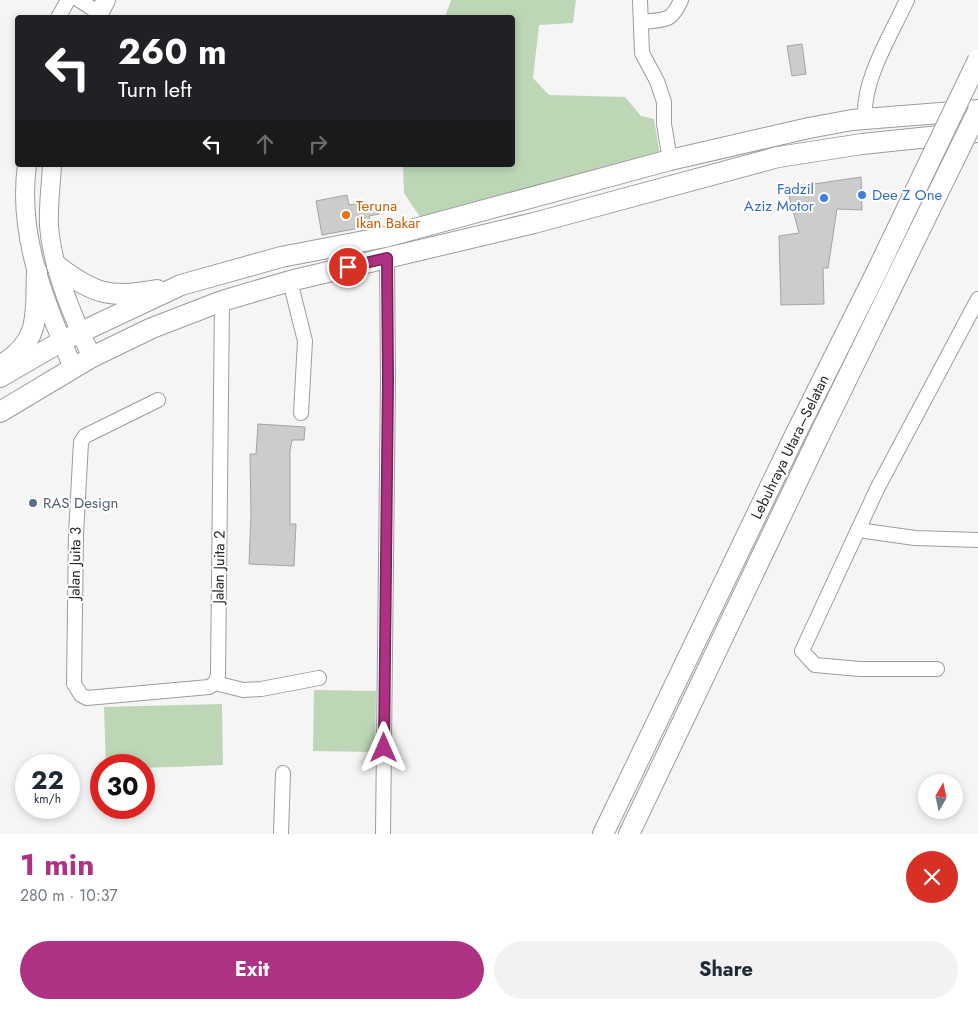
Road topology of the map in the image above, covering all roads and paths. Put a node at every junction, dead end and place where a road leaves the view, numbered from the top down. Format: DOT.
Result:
graph roads {
  1 [pos="68,0"];
  2 [pos="79,0"];
  3 [pos="640,0"];
  4 [pos="681,0"];
  5 [pos="907,0"];
  6 [pos="101,10"];
  7 [pos="60,15"];
  8 [pos="642,22"];
  9 [pos="978,60"];
  10 [pos="978,111"];
  11 [pos="865,119"];
  12 [pos="978,132"];
  13 [pos="670,160"];
  14 [pos="27,167"];
  15 [pos="52,167"];
  16 [pos="387,258"];
  17 [pos="57,266"];
  18 [pos="37,272"];
  19 [pos="290,281"];
  20 [pos="181,285"];
  21 [pos="978,300"];
  22 [pos="222,301"];
  23 [pos="80,332"];
  24 [pos="62,341"];
  25 [pos="92,357"];
  26 [pos="0,366"];
  27 [pos="73,368"];
  28 [pos="0,377"];
  29 [pos="158,400"];
  30 [pos="0,412"];
  31 [pos="301,413"];
  32 [pos="858,530"];
  33 [pos="978,540"];
  34 [pos="937,669"];
  35 [pos="319,678"];
  36 [pos="215,682"];
  37 [pos="283,773"];
  38 [pos="281,834"];
  39 [pos="383,834"];
  40 [pos="603,834"];
  41 [pos="629,834"];
  1 -- 7 [label="street"];
  2 -- 6 [label="street"];
  3 -- 8 [label="street"];
  4 -- 8 [label="street"];
  5 -- 11 [label="street"];
  8 -- 13 [label="street"];
  9 -- 40 [label="highway, Lebuhraya Utara–Selatan, bridge"];
  10 -- 11 [label="highway"];
  10 -- 41 [label="highway, Lebuhraya Utara–Selatan, bridge"];
  11 -- 13 [label="highway"];
  12 -- 16 [label="highway"];
  13 -- 20 [label="highway"];
  14 -- 18 [label="main road"];
  15 -- 17 [label="main road"];
  16 -- 19 [label="highway"];
  16 -- 39 [label="street"];
  17 -- 20 [label="highway"];
  17 -- 23 [label="main road"];
  18 -- 24 [label="main road"];
  18 -- 26 [label="highway"];
  19 -- 22 [label="highway"];
  19 -- 31 [label="street"];
  20 -- 23 [label="highway"];
  21 -- 32 [label="street"];
  22 -- 25 [label="highway"];
  22 -- 36 [label="street, Jalan Juita 2"];
  23 -- 24 [label="highway"];
  23 -- 25 [label="main road"];
  24 -- 27 [label="main road"];
  24 -- 28 [label="highway"];
  25 -- 27 [label="highway"];
  27 -- 30 [label="highway"];
  29 -- 36 [label="street, Jalan Juita 3"];
  32 -- 33 [label="street"];
  32 -- 34 [label="street"];
  35 -- 36 [label="street"];
  37 -- 38 [label="street"];
}
